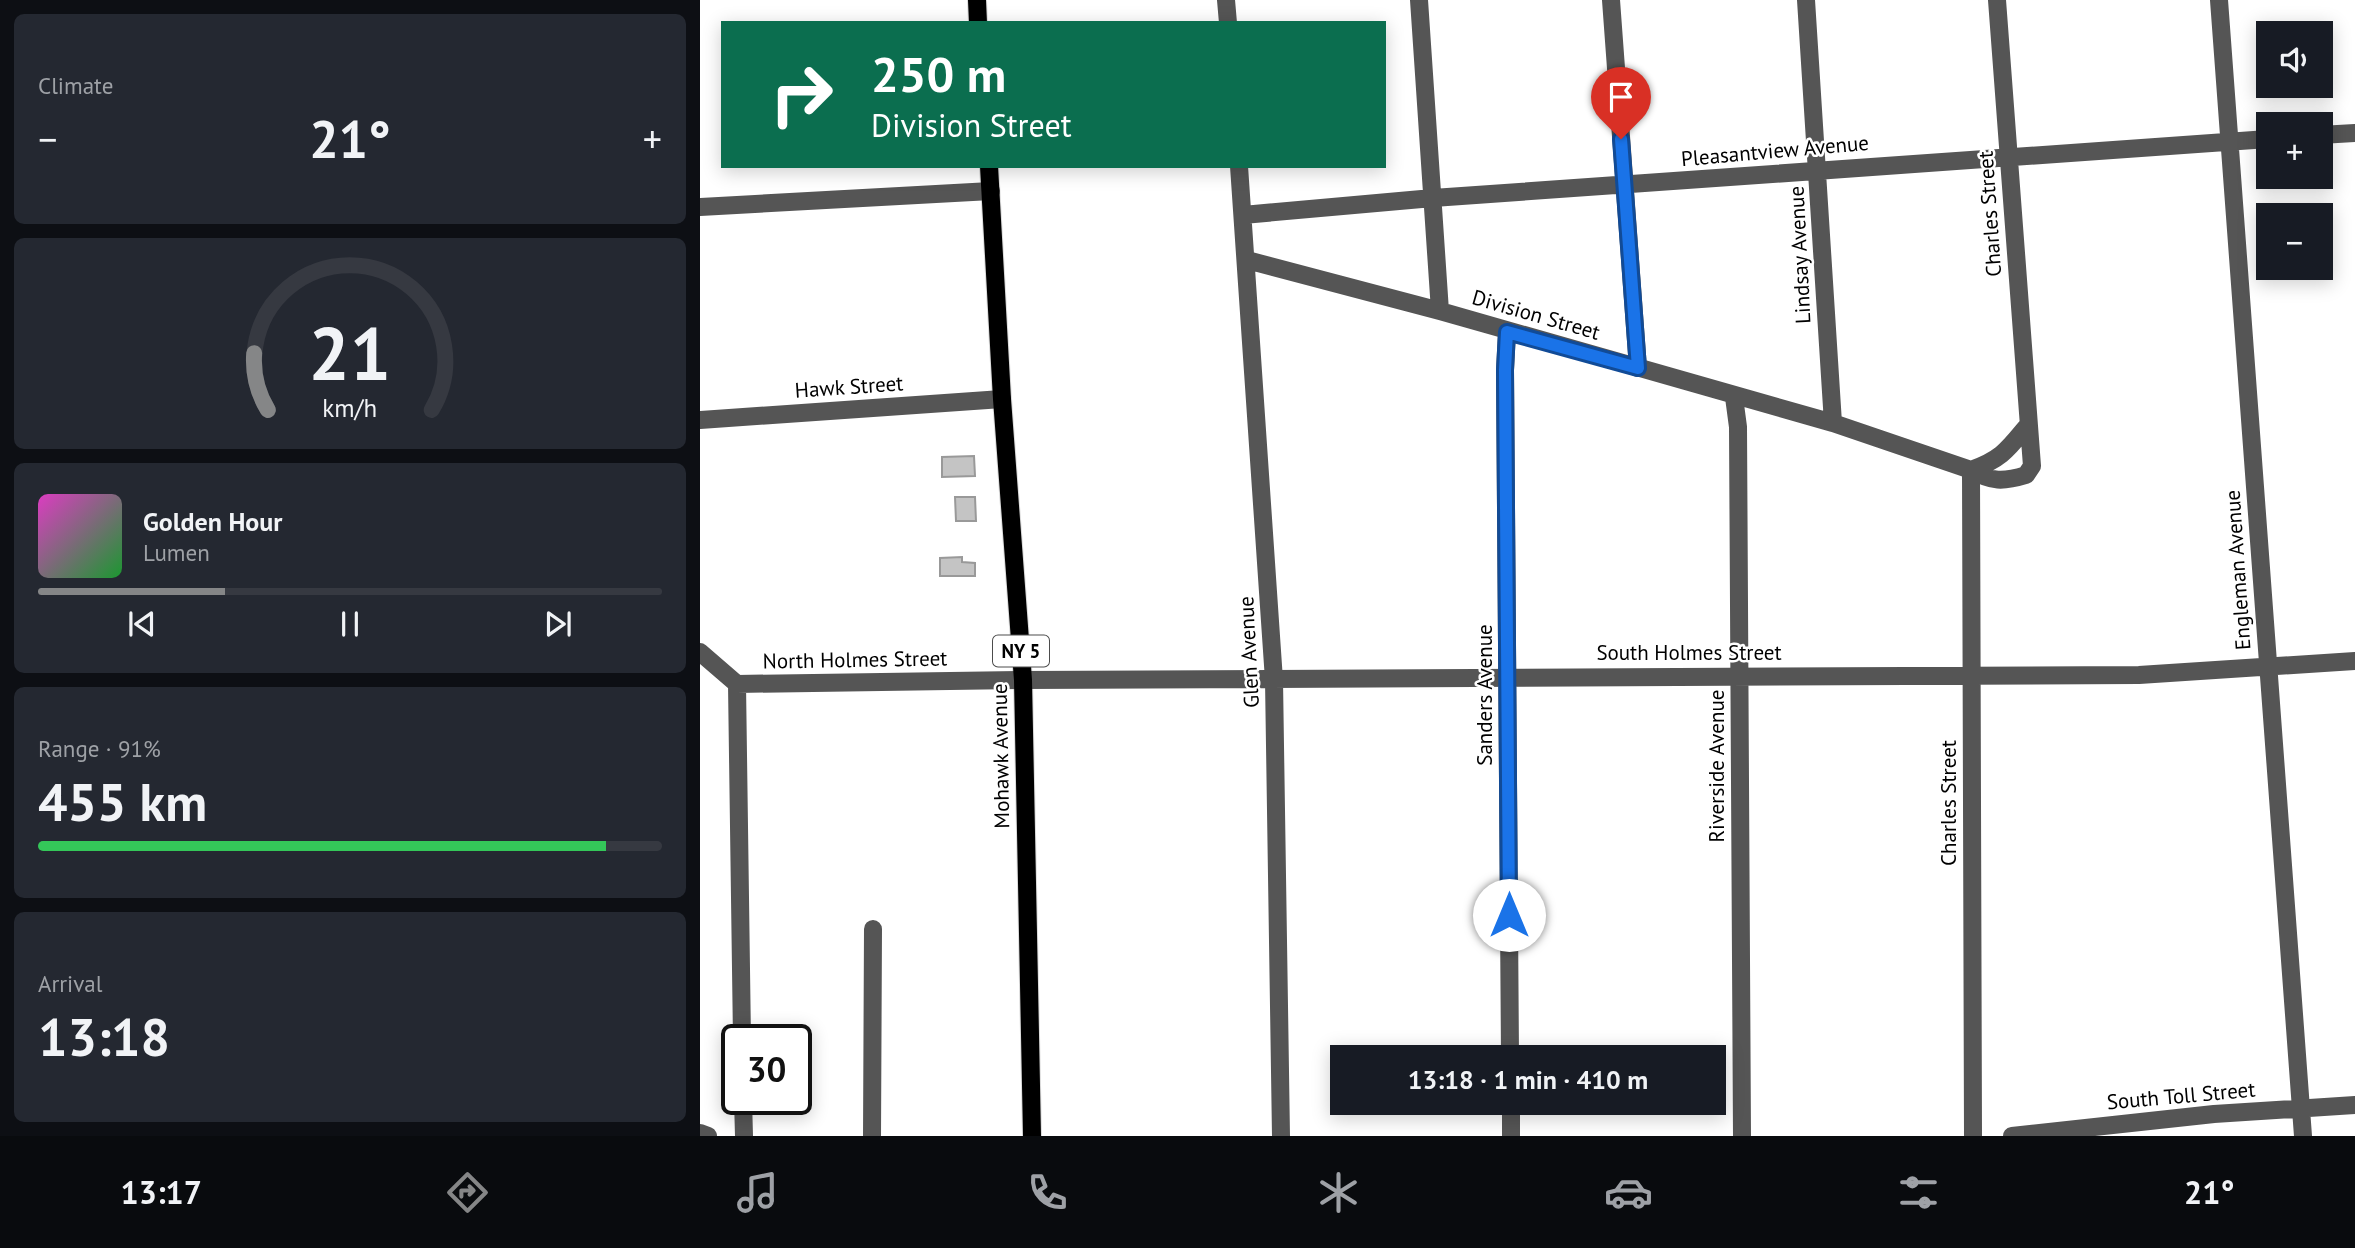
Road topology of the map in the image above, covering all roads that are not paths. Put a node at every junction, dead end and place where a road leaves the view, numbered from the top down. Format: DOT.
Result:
graph roads {
  1 [pos="977,0"];
  2 [pos="1226,0"];
  3 [pos="1419,0"];
  4 [pos="1611,0"];
  5 [pos="1806,0"];
  6 [pos="1997,0"];
  7 [pos="2219,0"];
  8 [pos="978,21"];
  9 [pos="1228,21"];
  10 [pos="2355,133"];
  11 [pos="2333,134"];
  12 [pos="2256,140"];
  13 [pos="2228,142"];
  14 [pos="2009,157"];
  15 [pos="989,168"];
  16 [pos="1239,168"];
  17 [pos="1818,170"];
  18 [pos="1625,186"];
  19 [pos="991,191"];
  20 [pos="1433,198"];
  21 [pos="700,207"];
  22 [pos="1243,215"];
  23 [pos="1247,260"];
  24 [pos="1440,311"];
  25 [pos="1507,332"];
  26 [pos="1638,368"];
  27 [pos="1734,397"];
  28 [pos="1002,399"];
  29 [pos="700,421"];
  30 [pos="1833,423"];
  31 [pos="2028,425"];
  32 [pos="1971,470"];
  33 [pos="700,652"];
  34 [pos="2355,662"];
  35 [pos="2268,668"];
  36 [pos="1739,676"];
  37 [pos="1972,676"];
  38 [pos="1508,677"];
  39 [pos="1023,680"];
  40 [pos="1275,680"];
  41 [pos="737,684"];
  42 [pos="873,929"];
  43 [pos="742,1024"];
  44 [pos="1510,1045"];
  45 [pos="2355,1105"];
  46 [pos="2301,1109"];
  47 [pos="743,1115"];
  48 [pos="1511,1115"];
  49 [pos="700,1133"];
  50 [pos="708,1136"];
  51 [pos="744,1136"];
  52 [pos="872,1136"];
  53 [pos="1031,1136"];
  54 [pos="1281,1136"];
  55 [pos="1511,1136"];
  56 [pos="1742,1136"];
  57 [pos="1973,1136"];
  58 [pos="2012,1136"];
  59 [pos="2303,1136"];
  1 -- 8 [label="main road"];
  2 -- 9 [label="street"];
  3 -- 20 [label="street"];
  4 -- 18 [label="street"];
  5 -- 17 [label="street, Lindsay Avenue"];
  6 -- 14 [label="street, Charles Street"];
  7 -- 13 [label="street, Engleman Avenue"];
  10 -- 11 [label="street"];
  12 -- 13 [label="street, Pleasantview Avenue"];
  13 -- 14 [label="street, Pleasantview Avenue"];
  13 -- 35 [label="street, Engleman Avenue"];
  14 -- 17 [label="street, Pleasantview Avenue"];
  14 -- 31 [label="street, Charles Street"];
  15 -- 19 [label="main road, Mohawk Avenue / NY 5"];
  16 -- 22 [label="street, Glen Avenue"];
  17 -- 18 [label="street, Pleasantview Avenue"];
  17 -- 30 [label="street, Lindsay Avenue"];
  18 -- 20 [label="street, Pleasantview Avenue"];
  18 -- 26 [label="street"];
  19 -- 21 [label="street"];
  19 -- 28 [label="main road, Mohawk Avenue / NY 5"];
  20 -- 22 [label="street, Pleasantview Avenue"];
  20 -- 24 [label="street"];
  22 -- 23 [label="street, Glen Avenue"];
  23 -- 24 [label="street, Division Street"];
  23 -- 40 [label="street, Glen Avenue"];
  24 -- 25 [label="street, Division Street"];
  25 -- 26 [label="street, Division Street"];
  25 -- 38 [label="street, Sanders Avenue"];
  26 -- 27 [label="street, Division Street"];
  27 -- 30 [label="street, Division Street"];
  27 -- 36 [label="street, Riverside Avenue"];
  28 -- 29 [label="street, Hawk Street"];
  28 -- 39 [label="main road, Mohawk Avenue / NY 5"];
  30 -- 32 [label="street, Division Street"];
  31 -- 32 [label="street"];
  31 -- 32 [label="street, Charles Street"];
  32 -- 37 [label="street, Charles Street"];
  33 -- 41 [label="street, North Holmes Street"];
  34 -- 35 [label="street, South Holmes Street"];
  35 -- 37 [label="street, South Holmes Street"];
  35 -- 46 [label="street, Engleman Avenue"];
  36 -- 37 [label="street, South Holmes Street"];
  36 -- 38 [label="street, South Holmes Street"];
  36 -- 56 [label="street, Riverside Avenue"];
  37 -- 57 [label="street, Charles Street"];
  38 -- 40 [label="street, South Holmes Street"];
  38 -- 44 [label="street, Sanders Avenue"];
  39 -- 40 [label="street, South Holmes Street"];
  39 -- 41 [label="street, North Holmes Street"];
  39 -- 53 [label="main road, Mohawk Avenue / NY 5"];
  40 -- 54 [label="street, Glen Avenue"];
  41 -- 43 [label="street"];
  42 -- 52 [label="street"];
  45 -- 46 [label="street, South Toll Street"];
  46 -- 58 [label="street, South Toll Street"];
  46 -- 59 [label="street, Engleman Avenue"];
  47 -- 51 [label="street"];
  48 -- 55 [label="street"];
  49 -- 50 [label="street"];
}
